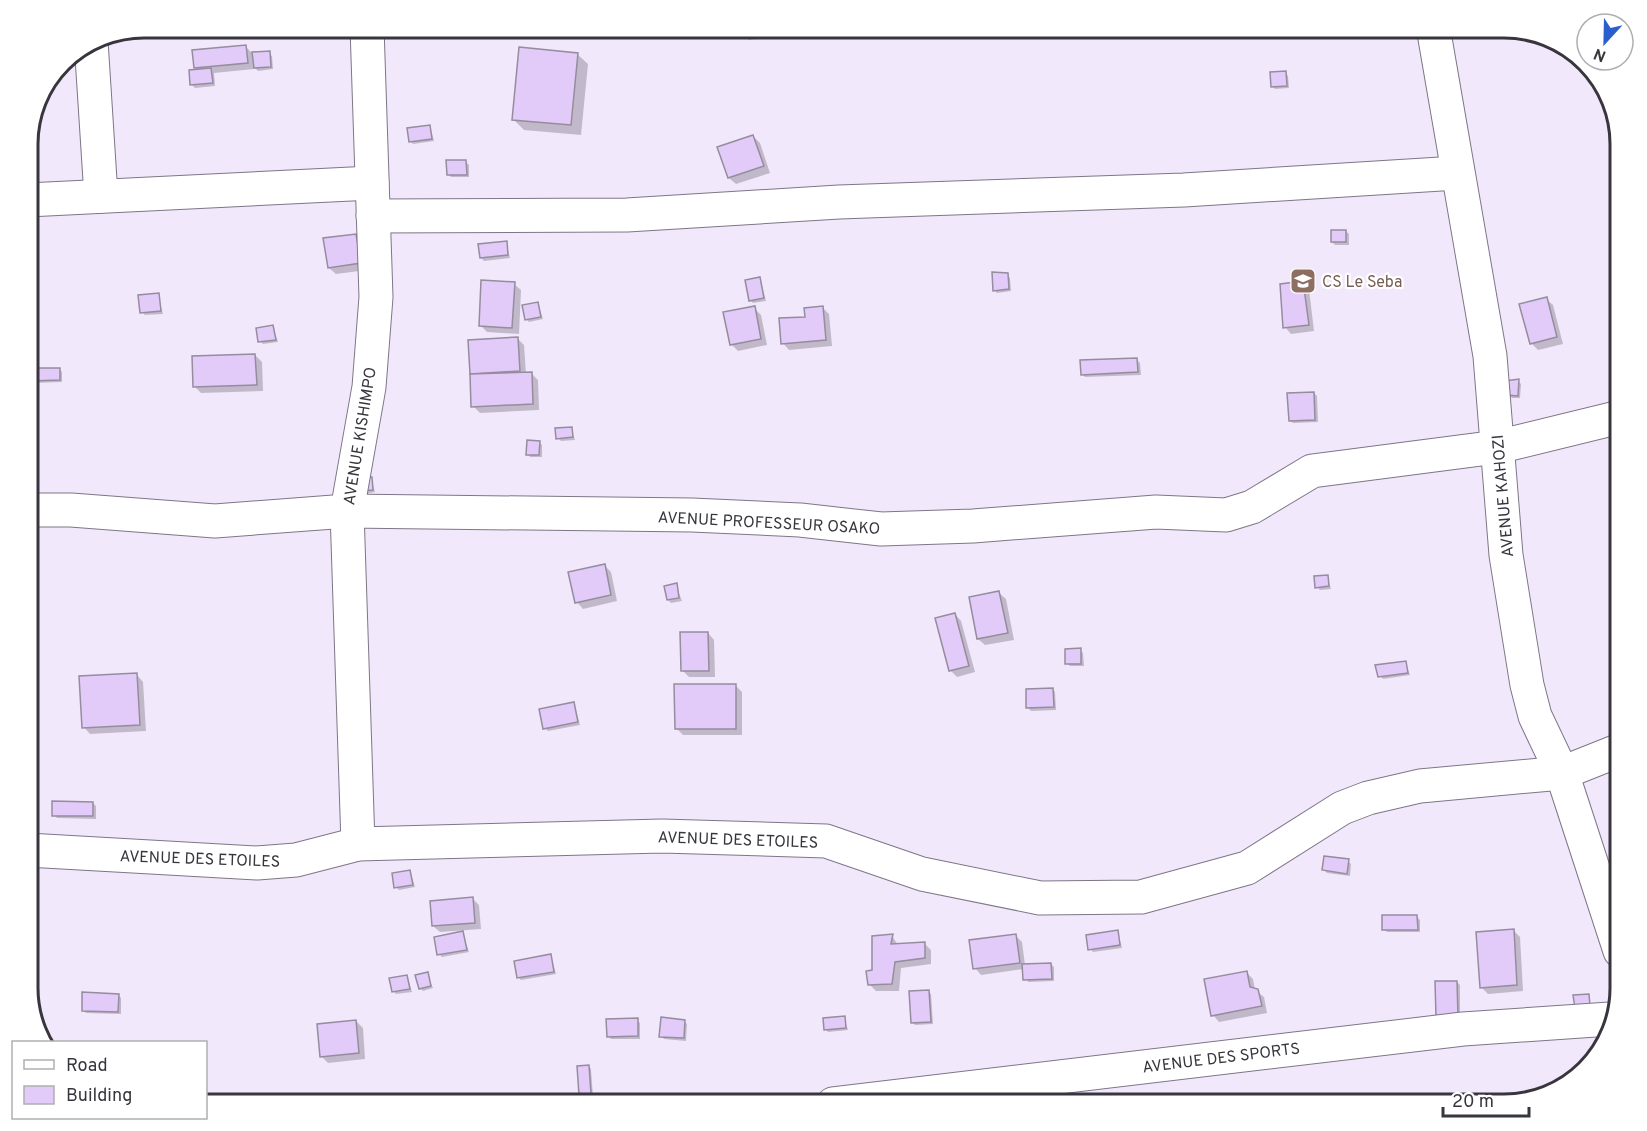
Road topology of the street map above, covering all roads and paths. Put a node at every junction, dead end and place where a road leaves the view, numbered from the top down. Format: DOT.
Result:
graph roads {
  1 [pos="367,38"];
  2 [pos="1435,38"];
  3 [pos="92,51"];
  4 [pos="1457,173"];
  5 [pos="372,183"];
  6 [pos="101,196"];
  7 [pos="38,199"];
  8 [pos="373,216"];
  9 [pos="1610,419"];
  10 [pos="1497,447"];
  11 [pos="38,510"];
  12 [pos="346,511"];
  13 [pos="1610,754"];
  14 [pos="1562,773"];
  15 [pos="358,844"];
  16 [pos="38,851"];
  17 [pos="1610,920"];
  18 [pos="1604,1020"];
  19 [pos="917,1094"];
  1 -- 5 [label="street, AVENUE KISHIMPO"];
  2 -- 4 [label="street, AVENUE KAHOZI"];
  3 -- 6 [label="street"];
  4 -- 8 [label="street"];
  4 -- 10 [label="street, AVENUE KAHOZI"];
  5 -- 6 [label="street"];
  5 -- 8 [label="street, AVENUE KISHIMPO"];
  6 -- 7 [label="street"];
  8 -- 12 [label="street, AVENUE KISHIMPO"];
  9 -- 10 [label="street, AVENUE PROFESSEUR OSAKO"];
  10 -- 12 [label="street, AVENUE PROFESSEUR OSAKO"];
  10 -- 14 [label="street, AVENUE KAHOZI"];
  11 -- 12 [label="street, AVENUE PROFESSEUR OSAKO"];
  12 -- 15 [label="street, AVENUE KISHIMPO"];
  13 -- 14 [label="street, AVENUE DES ETOILES"];
  14 -- 15 [label="street, AVENUE DES ETOILES"];
  14 -- 17 [label="street, AVENUE KAHOZI"];
  15 -- 16 [label="street, AVENUE DES ETOILES"];
  18 -- 19 [label="street, AVENUE DES SPORTS"];
}
